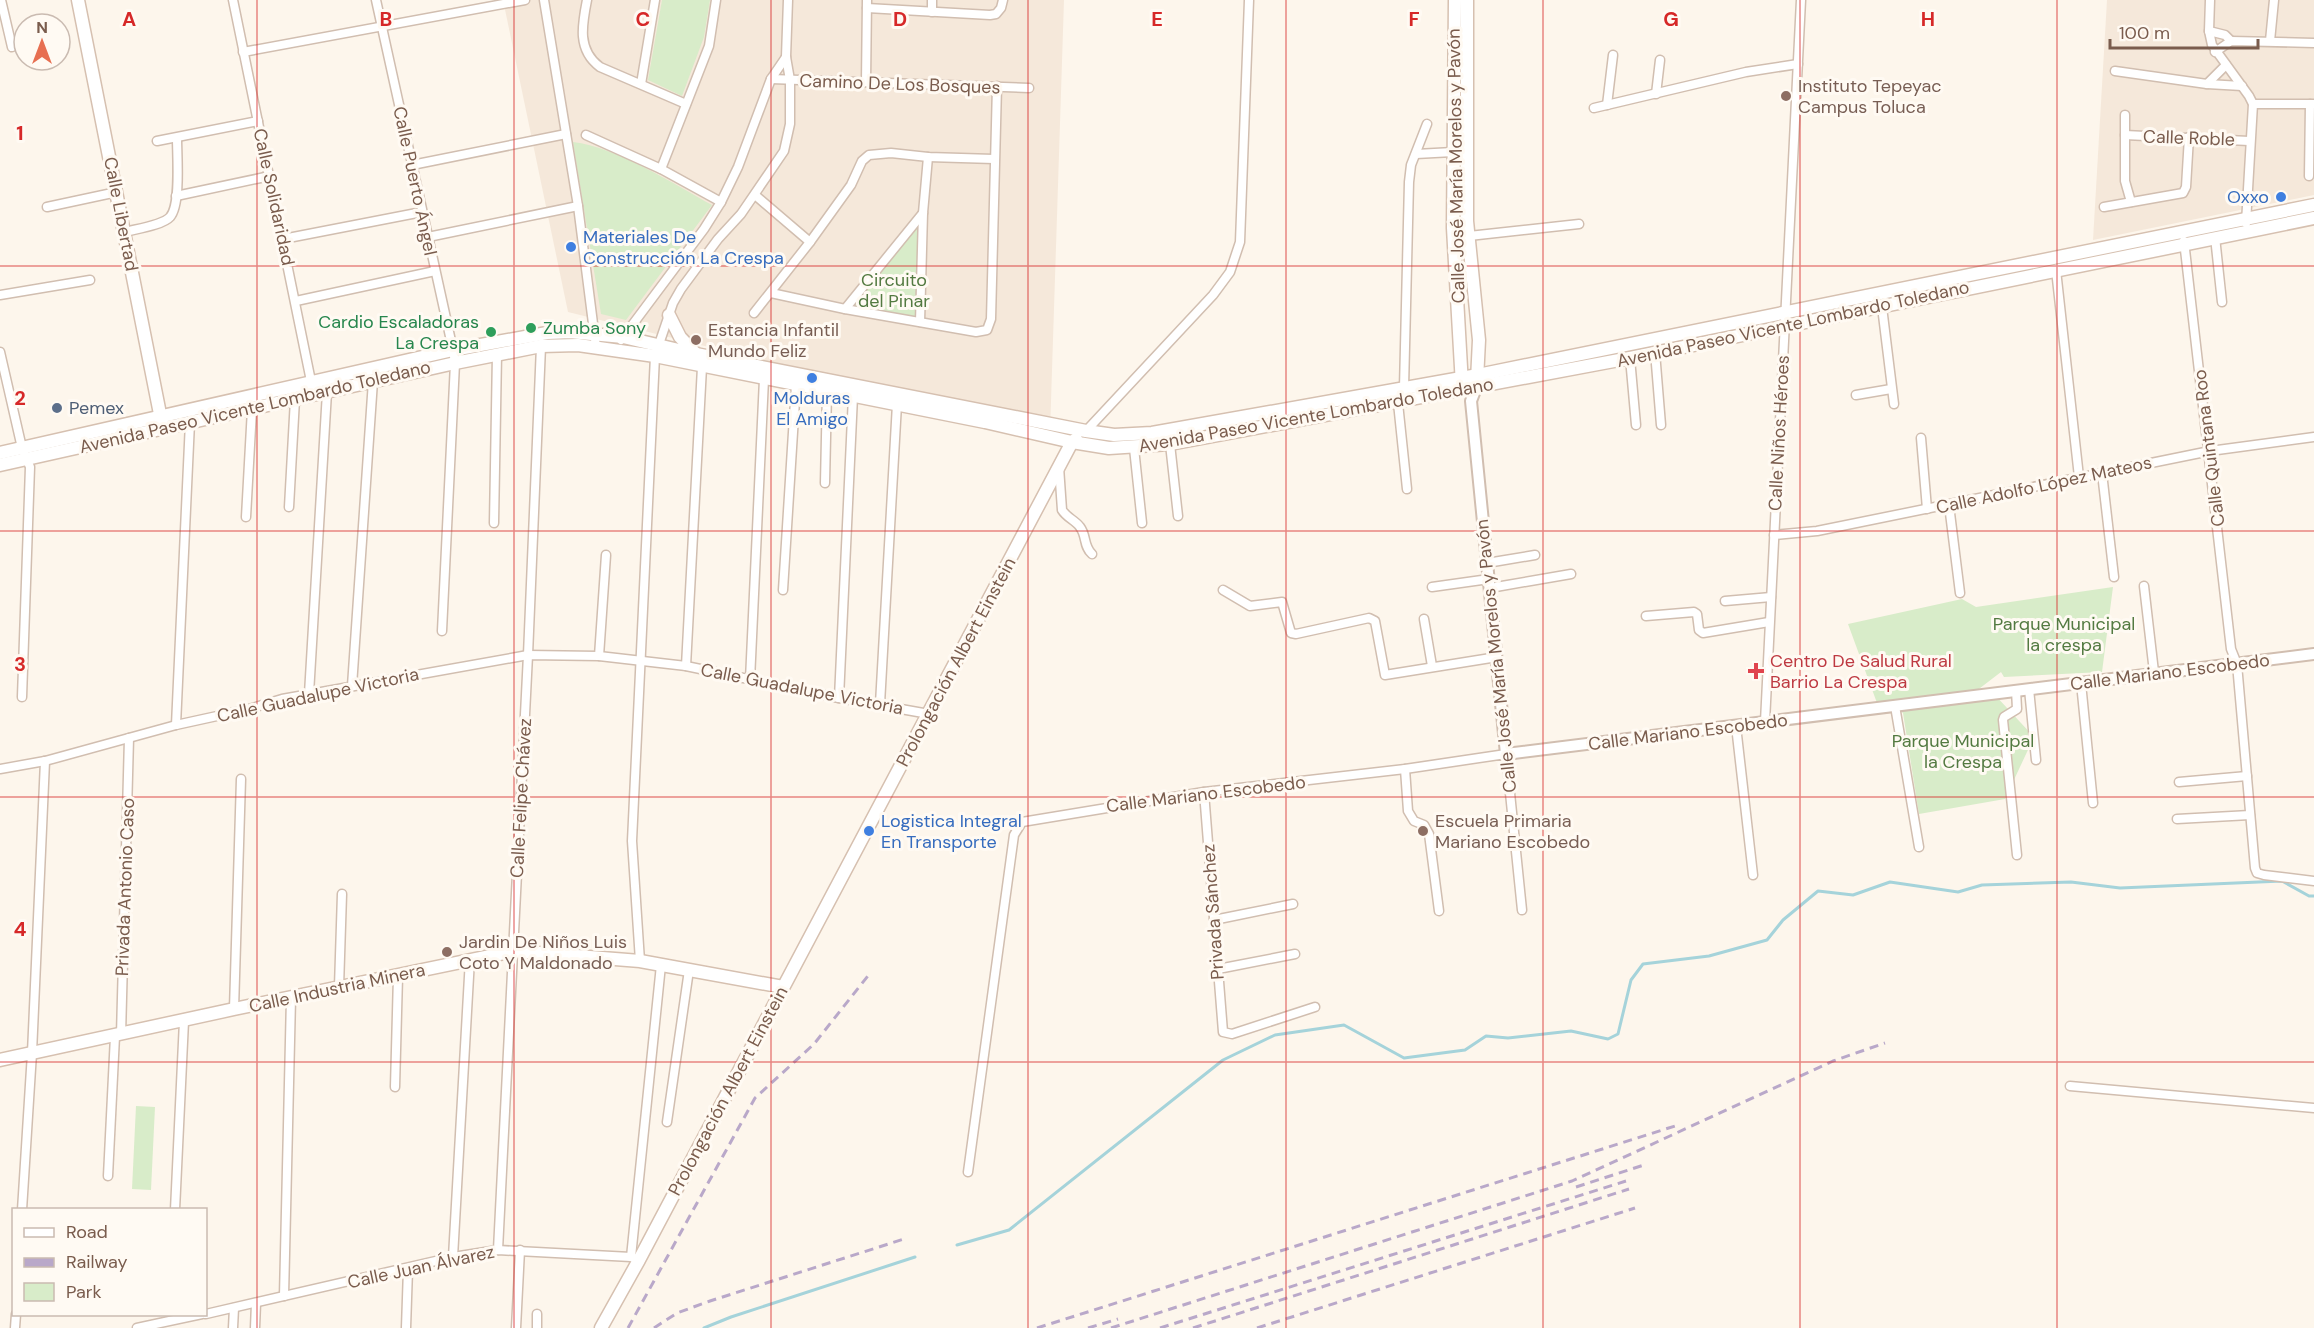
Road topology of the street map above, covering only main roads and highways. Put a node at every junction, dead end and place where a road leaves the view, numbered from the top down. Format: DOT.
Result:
graph roads {
  1 [pos="78,0"];
  2 [pos="1455,0"];
  3 [pos="1467,0"];
  4 [pos="1466,183"];
  5 [pos="1453,184"];
  6 [pos="2314,205"];
  7 [pos="2314,218"];
  8 [pos="2246,225"];
  9 [pos="2183,237"];
  10 [pos="669,315"];
  11 [pos="657,351"];
  12 [pos="696,354"];
  13 [pos="454,356"];
  14 [pos="1477,381"];
  15 [pos="1461,384"];
  16 [pos="161,422"];
  17 [pos="1086,431"];
  18 [pos="1072,442"];
  19 [pos="0,453"];
  20 [pos="24,453"];
  21 [pos="0,465"];
  22 [pos="783,987"];
  23 [pos="0,1060"];
  24 [pos="601,1328"];
  1 -- 16 [label="main road, Calle Libertad"];
  2 -- 5 [label="main road, Calle José María Morelos y Pavón"];
  3 -- 4 [label="main road, Calle José María Morelos y Pavón"];
  4 -- 5 [label="main road"];
  4 -- 14 [label="main road, Calle José María Morelos y Pavón"];
  5 -- 15 [label="main road, Calle José María Morelos y Pavón"];
  6 -- 8 [label="main road, Avenida Paseo Vicente Lombardo Toledano"];
  7 -- 8 [label="main road, Avenida Paseo Vicente Lombardo Toledano"];
  8 -- 9 [label="main road, Avenida Paseo Vicente Lombardo Toledano"];
  8 -- 9 [label="main road, Avenida Paseo Vicente Lombardo Toledano"];
  9 -- 14 [label="main road, Avenida Paseo Vicente Lombardo Toledano"];
  9 -- 14 [label="main road, Avenida Paseo Vicente Lombardo Toledano"];
  10 -- 12 [label="main road"];
  11 -- 12 [label="main road, Avenida Paseo Vicente Lombardo Toledano"];
  11 -- 13 [label="main road, Avenida Paseo Vicente Lombardo Toledano"];
  11 -- 13 [label="main road, Avenida Paseo Vicente Lombardo Toledano"];
  11 -- 18 [label="main road, Avenida Paseo Vicente Lombardo Toledano"];
  12 -- 17 [label="main road, Avenida Paseo Vicente Lombardo Toledano"];
  13 -- 16 [label="main road, Avenida Paseo Vicente Lombardo Toledano"];
  13 -- 16 [label="main road, Avenida Paseo Vicente Lombardo Toledano"];
  14 -- 15 [label="main road, Avenida Paseo Vicente Lombardo Toledano"];
  15 -- 17 [label="main road, Avenida Paseo Vicente Lombardo Toledano"];
  15 -- 18 [label="main road, Avenida Paseo Vicente Lombardo Toledano"];
  16 -- 20 [label="main road, Avenida Paseo Vicente Lombardo Toledano"];
  17 -- 18 [label="main road, Prolongación Albert Einstein"];
  18 -- 22 [label="main road, Prolongación Albert Einstein"];
  19 -- 20 [label="main road, Avenida Paseo Vicente Lombardo Toledano"];
  20 -- 21 [label="main road, Avenida Paseo Vicente Lombardo Toledano"];
  22 -- 23 [label="main road, Calle Industria Minera"];
  22 -- 24 [label="main road, Prolongación Albert Einstein"];
}
